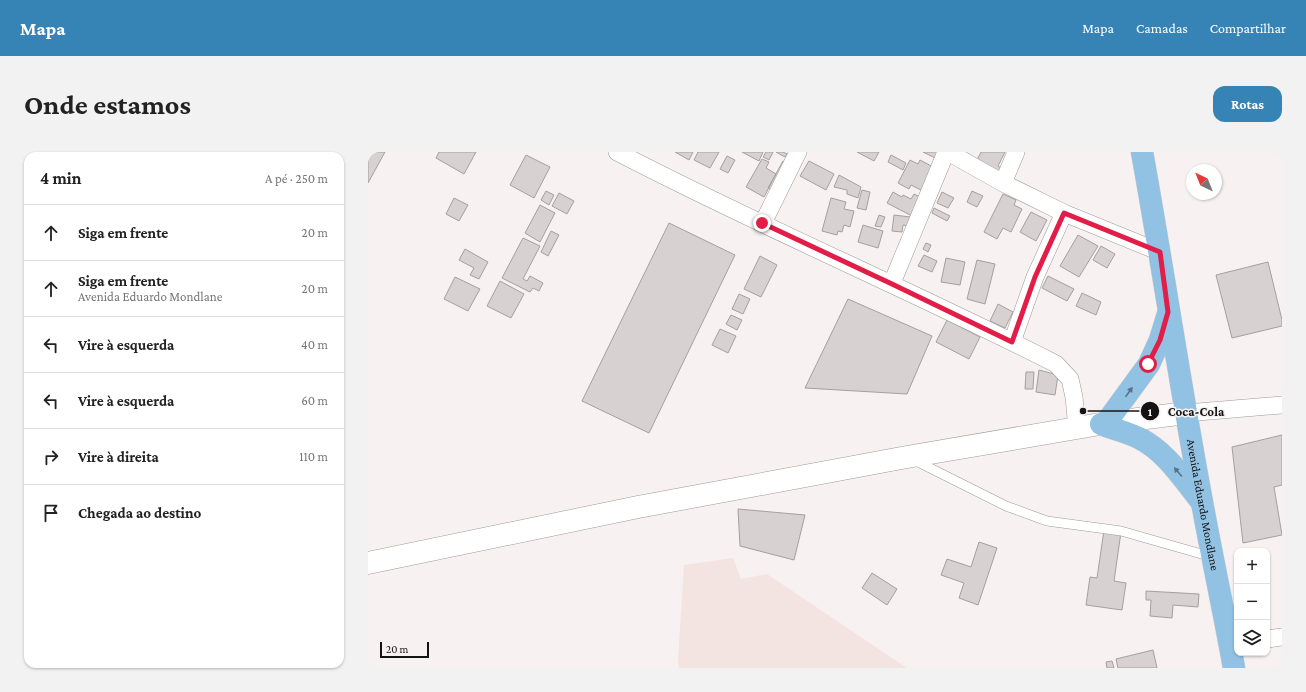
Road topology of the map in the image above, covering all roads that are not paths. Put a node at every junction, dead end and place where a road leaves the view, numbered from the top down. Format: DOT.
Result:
graph roads {
  1 [pos="617,152"];
  2 [pos="798,152"];
  3 [pos="947,152"];
  4 [pos="1016,152"];
  5 [pos="1142,152"];
  6 [pos="644,158"];
  7 [pos="1003,184"];
  8 [pos="1064,213"];
  9 [pos="762,223"];
  10 [pos="1160,252"];
  11 [pos="892,284"];
  12 [pos="1168,312"];
  13 [pos="1012,342"];
  14 [pos="1282,405"];
  15 [pos="1186,413"];
  16 [pos="1104,424"];
  17 [pos="1076,429"];
  18 [pos="907,457"];
  19 [pos="1202,502"];
  20 [pos="1213,557"];
  21 [pos="368,563"];
  22 [pos="1282,637"];
  23 [pos="1270,639"];
  24 [pos="1234,645"];
  25 [pos="1234,656"];
  26 [pos="1234,668"];
  1 -- 6 [label="street"];
  2 -- 9 [label="street"];
  3 -- 7 [label="street"];
  3 -- 11 [label="street"];
  4 -- 7 [label="street"];
  5 -- 10 [label="main road, Avenida Eduardo Mondlane"];
  6 -- 9 [label="street"];
  7 -- 8 [label="street"];
  8 -- 10 [label="street"];
  8 -- 13 [label="street"];
  9 -- 11 [label="street"];
  10 -- 12 [label="main road, Avenida Eduardo Mondlane"];
  11 -- 13 [label="street"];
  12 -- 15 [label="main road, Avenida Eduardo Mondlane"];
  16 -- 12 [label="main road, one-way"];
  13 -- 17 [label="street"];
  14 -- 15 [label="street"];
  15 -- 16 [label="main road"];
  15 -- 19 [label="main road, Avenida Eduardo Mondlane"];
  16 -- 17 [label="main road"];
  19 -- 16 [label="main road, one-way"];
  17 -- 18 [label="main road"];
  18 -- 20 [label="lane"];
  18 -- 21 [label="main road"];
  19 -- 20 [label="main road, Avenida Eduardo Mondlane"];
  20 -- 24 [label="main road, Avenida Eduardo Mondlane"];
  22 -- 23 [label="street"];
  25 -- 26 [label="main road, Avenida Eduardo Mondlane"];
}
